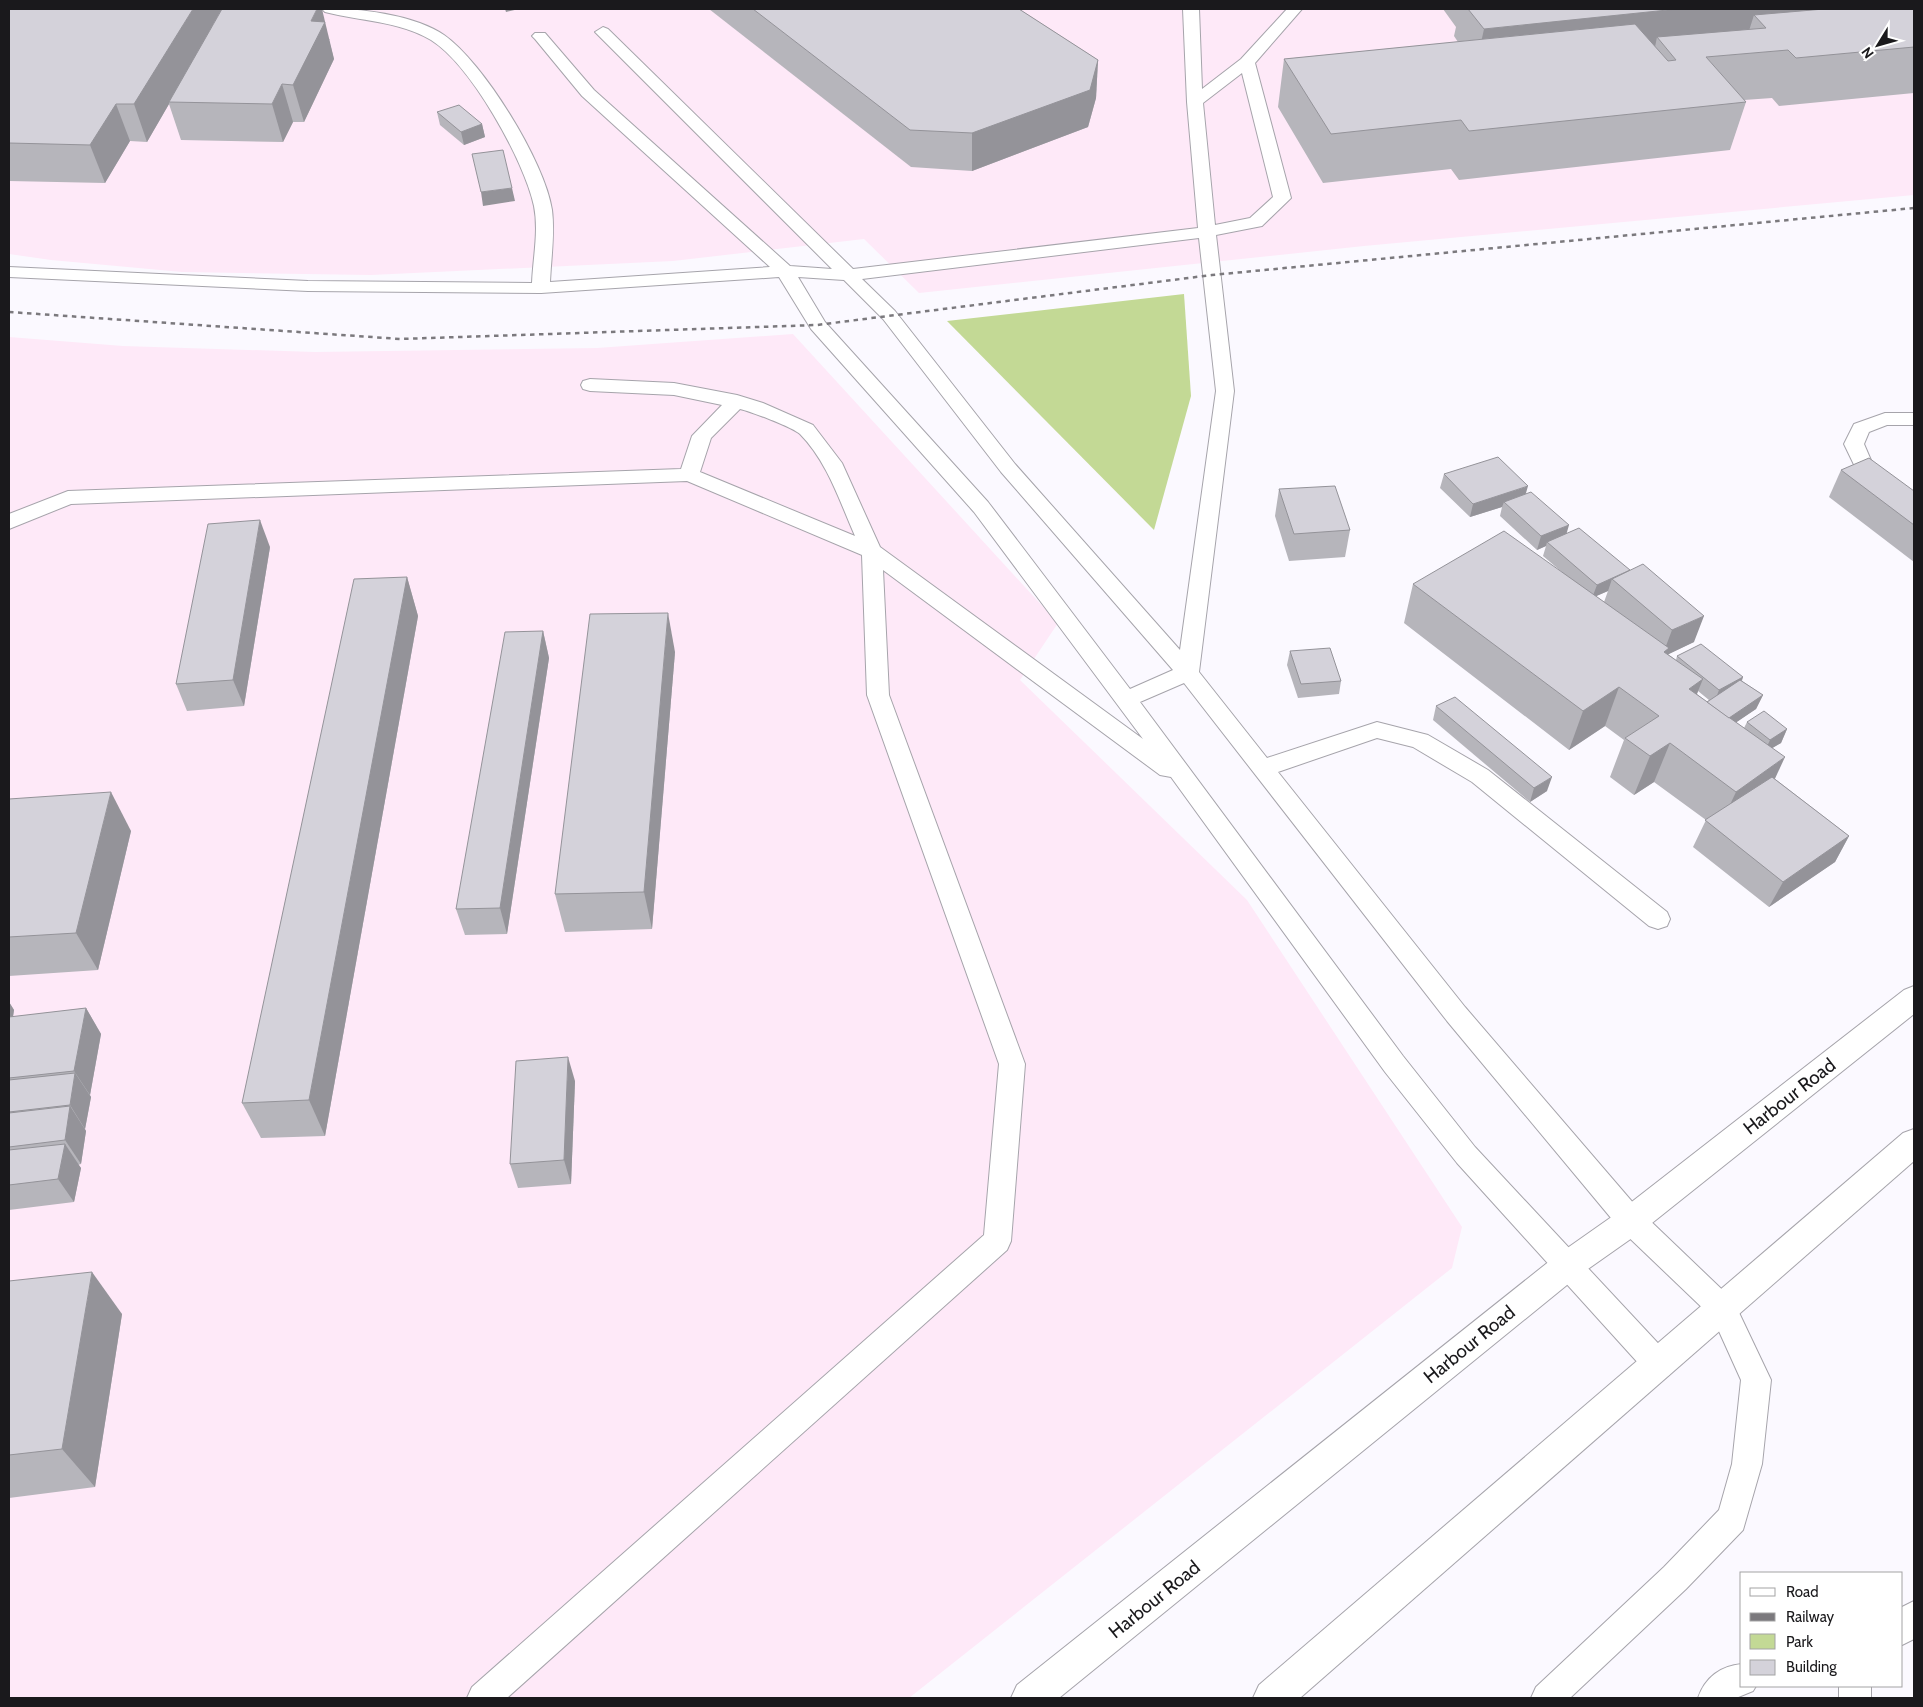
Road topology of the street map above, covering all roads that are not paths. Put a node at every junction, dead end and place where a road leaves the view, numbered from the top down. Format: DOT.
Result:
graph roads {
  1 [pos="330,9"];
  2 [pos="1191,9"];
  3 [pos="1295,9"];
  4 [pos="603,32"];
  5 [pos="540,36"];
  6 [pos="1247,62"];
  7 [pos="1194,102"];
  8 [pos="1207,232"];
  9 [pos="786,271"];
  10 [pos="9,272"];
  11 [pos="848,275"];
  12 [pos="540,288"];
  13 [pos="590,385"];
  14 [pos="737,401"];
  15 [pos="1914,419"];
  16 [pos="689,475"];
  17 [pos="1914,503"];
  18 [pos="9,522"];
  19 [pos="872,551"];
  20 [pos="1188,673"];
  21 [pos="1124,700"];
  22 [pos="1263,768"];
  23 [pos="1189,784"];
  24 [pos="1658,919"];
  25 [pos="1914,998"];
  26 [pos="1914,1142"];
  27 [pos="1632,1220"];
  28 [pos="1567,1266"];
  29 [pos="1724,1309"];
  30 [pos="1659,1365"];
  31 [pos="1914,1618"];
  32 [pos="1903,1628"];
  33 [pos="1740,1680"];
  34 [pos="483,1698"];
  35 [pos="1030,1698"];
  36 [pos="1272,1698"];
  37 [pos="1547,1698"];
  38 [pos="1714,1698"];
  1 -- 12 [label="lane"];
  2 -- 7 [label="lane"];
  3 -- 6 [label="lane"];
  4 -- 11 [label="lane"];
  5 -- 9 [label="lane"];
  6 -- 7 [label="lane"];
  6 -- 8 [label="lane"];
  7 -- 8 [label="lane"];
  8 -- 11 [label="lane"];
  8 -- 20 [label="lane"];
  9 -- 11 [label="lane"];
  9 -- 12 [label="lane"];
  9 -- 21 [label="lane"];
  10 -- 12 [label="lane"];
  11 -- 20 [label="lane"];
  13 -- 14 [label="lane"];
  14 -- 16 [label="lane"];
  14 -- 19 [label="lane"];
  15 -- 17 [label="lane"];
  16 -- 18 [label="lane"];
  16 -- 19 [label="lane"];
  19 -- 23 [label="lane"];
  19 -- 34 [label="lane"];
  20 -- 21 [label="lane"];
  20 -- 22 [label="lane"];
  21 -- 23 [label="lane"];
  22 -- 24 [label="lane"];
  22 -- 27 [label="lane"];
  23 -- 28 [label="lane"];
  25 -- 27 [label="main road, Harbour Road"];
  26 -- 29 [label="main road"];
  27 -- 28 [label="main road, Harbour Road"];
  27 -- 29 [label="lane"];
  28 -- 30 [label="lane"];
  28 -- 35 [label="main road, Harbour Road"];
  29 -- 30 [label="main road"];
  29 -- 37 [label="lane"];
  30 -- 36 [label="main road"];
  31 -- 32 [label="lane"];
  33 -- 38 [label="lane"];
}
